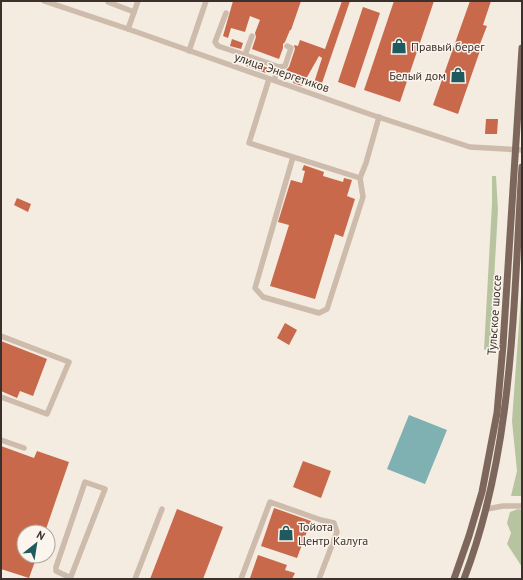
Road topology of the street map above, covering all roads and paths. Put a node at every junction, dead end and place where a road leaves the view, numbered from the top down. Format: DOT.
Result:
graph roads {
  1 [pos="44,1"];
  2 [pos="138,1"];
  3 [pos="206,1"];
  4 [pos="108,2"];
  5 [pos="56,3"];
  6 [pos="134,12"];
  7 [pos="226,13"];
  8 [pos="128,29"];
  9 [pos="252,36"];
  10 [pos="287,46"];
  11 [pos="522,48"];
  12 [pos="189,51"];
  13 [pos="245,55"];
  14 [pos="280,67"];
  15 [pos="272,79"];
  16 [pos="378,117"];
  17 [pos="518,150"];
  18 [pos="293,157"];
  19 [pos="522,166"];
  20 [pos="360,178"];
  21 [pos="1,336"];
  22 [pos="1,397"];
  23 [pos="1,440"];
  24 [pos="24,448"];
  25 [pos="522,506"];
  26 [pos="162,509"];
  27 [pos="487,509"];
  28 [pos="70,578"];
  29 [pos="466,578"];
  30 [pos="135,579"];
  31 [pos="241,579"];
  32 [pos="319,579"];
  33 [pos="454,579"];
  1 -- 5 [label="street, улица Энергетиков"];
  2 -- 6 [label="street"];
  3 -- 12 [label="street"];
  4 -- 6 [label="street"];
  5 -- 8 [label="street, улица Энергетиков"];
  6 -- 8 [label="street"];
  7 -- 13 [label="street"];
  8 -- 12 [label="street, улица Энергетиков"];
  9 -- 13 [label="street"];
  10 -- 14 [label="street"];
  11 -- 17 [label="main road, Тульское шоссе"];
  12 -- 15 [label="street, улица Энергетиков"];
  13 -- 14 [label="street"];
  14 -- 15 [label="street"];
  15 -- 16 [label="street, улица Энергетиков"];
  15 -- 18 [label="street"];
  16 -- 17 [label="street, улица Энергетиков"];
  16 -- 20 [label="street"];
  17 -- 33 [label="main road, Тульское шоссе"];
  18 -- 20 [label="street"];
  18 -- 20 [label="street"];
  19 -- 27 [label="main road, Тульское шоссе"];
  21 -- 22 [label="street"];
  23 -- 24 [label="street"];
  25 -- 27 [label="street"];
  26 -- 30 [label="street"];
  27 -- 29 [label="main road, Тульское шоссе"];
  28 -- 28 [label="street"];
  31 -- 32 [label="street"];
}
